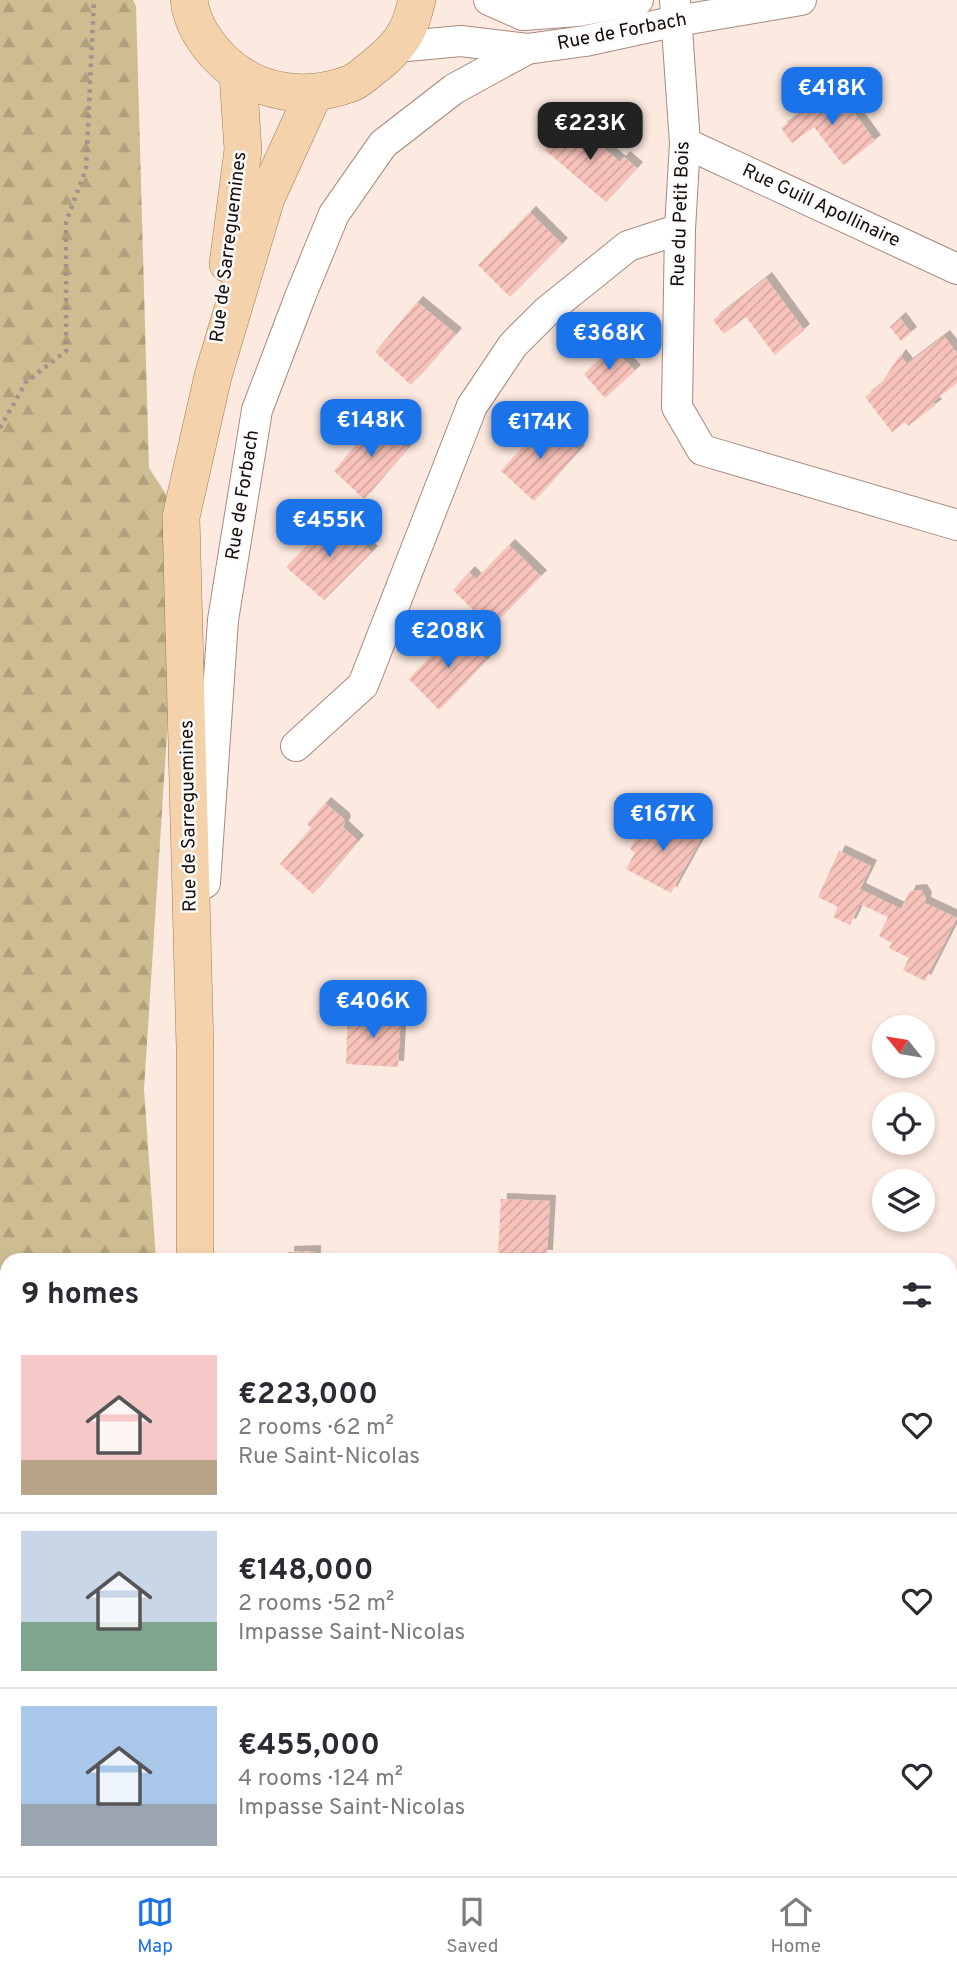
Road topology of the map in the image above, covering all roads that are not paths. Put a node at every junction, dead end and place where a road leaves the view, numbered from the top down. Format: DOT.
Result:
graph roads {
  1 [pos="188,0"];
  2 [pos="417,0"];
  3 [pos="489,0"];
  4 [pos="638,0"];
  5 [pos="801,0"];
  6 [pos="676,10"];
  7 [pos="396,47"];
  8 [pos="527,49"];
  9 [pos="238,75"];
  10 [pos="314,93"];
  11 [pos="685,143"];
  12 [pos="680,229"];
  13 [pos="957,269"];
  14 [pos="213,376"];
  15 [pos="957,526"];
  16 [pos="296,746"];
  17 [pos="195,1048"];
  18 [pos="195,1253"];
  1 -- 9 [label="main road"];
  2 -- 7 [label="main road"];
  3 -- 4 [label="street"];
  5 -- 6 [label="street, Rue de Forbach"];
  6 -- 8 [label="street, Rue de Forbach"];
  6 -- 11 [label="street, Rue du Petit Bois"];
  7 -- 8 [label="street, Rue de Forbach"];
  7 -- 10 [label="main road"];
  8 -- 17 [label="street, Rue de Forbach"];
  9 -- 10 [label="main road"];
  9 -- 14 [label="main road, Rue de Sarreguemines"];
  10 -- 14 [label="main road, Rue de Sarreguemines"];
  11 -- 12 [label="street, Rue du Petit Bois"];
  11 -- 13 [label="street, Rue Guill Apollinaire"];
  12 -- 15 [label="street, Rue du Petit Bois"];
  12 -- 16 [label="street"];
  14 -- 17 [label="main road, Rue de Sarreguemines"];
  17 -- 18 [label="main road, Rue de Sarreguemines"];
}
